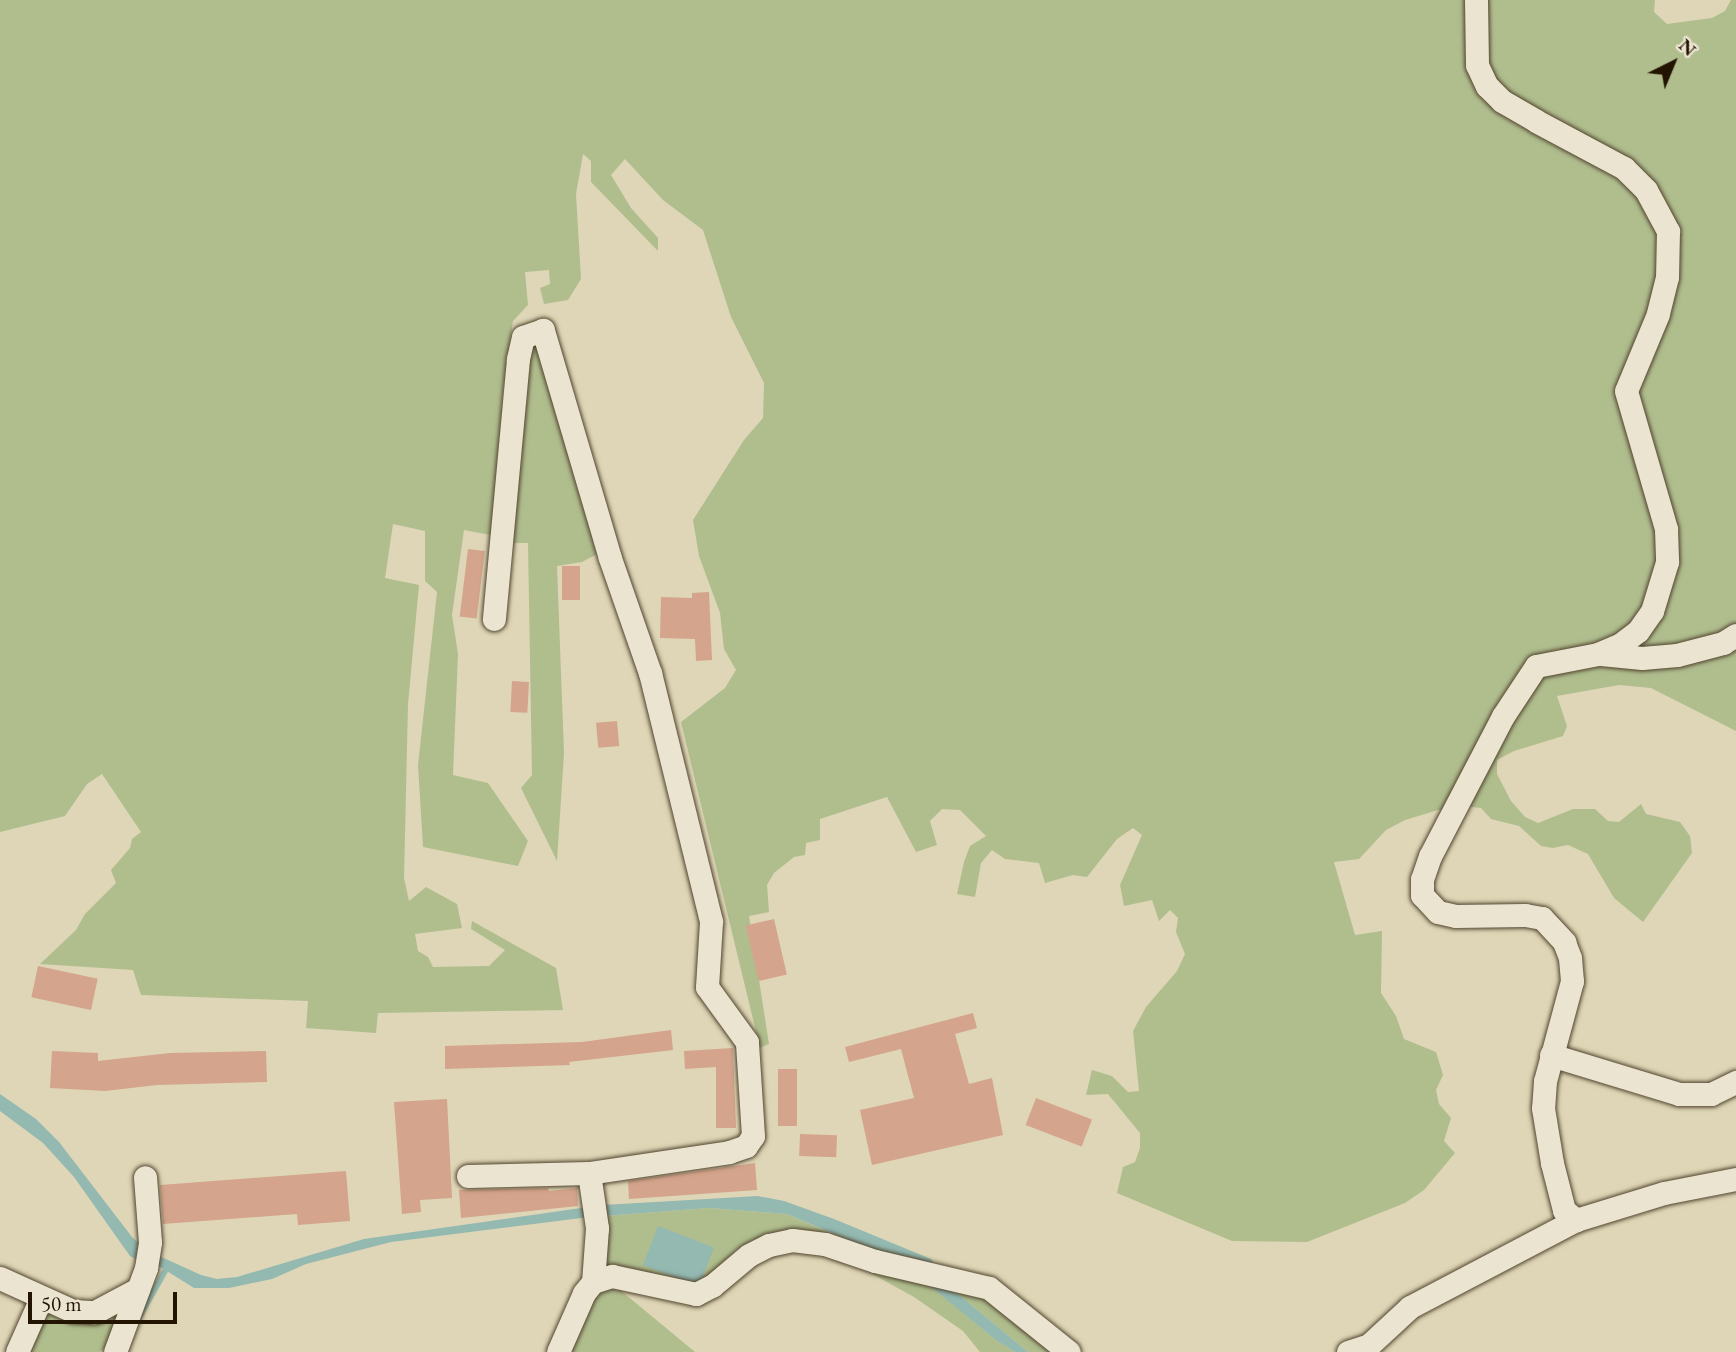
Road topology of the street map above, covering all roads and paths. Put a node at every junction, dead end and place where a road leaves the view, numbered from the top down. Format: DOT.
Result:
graph roads {
  1 [pos="1476,0"];
  2 [pos="494,619"];
  3 [pos="1736,635"];
  4 [pos="1598,654"];
  5 [pos="1551,1055"];
  6 [pos="1736,1082"];
  7 [pos="468,1175"];
  8 [pos="145,1177"];
  9 [pos="1736,1179"];
  10 [pos="591,1182"];
  11 [pos="1576,1220"];
  12 [pos="0,1278"];
  13 [pos="142,1278"];
  14 [pos="593,1282"];
  15 [pos="41,1298"];
  16 [pos="17,1352"];
  17 [pos="115,1352"];
  18 [pos="558,1352"];
  19 [pos="1069,1352"];
  20 [pos="1348,1352"];
  1 -- 4 [label="street"];
  2 -- 10 [label="street"];
  3 -- 4 [label="street"];
  4 -- 5 [label="street"];
  5 -- 6 [label="street"];
  5 -- 11 [label="street"];
  7 -- 10 [label="street"];
  8 -- 13 [label="street"];
  9 -- 11 [label="street"];
  10 -- 14 [label="street"];
  11 -- 20 [label="street"];
  12 -- 15 [label="street"];
  13 -- 15 [label="street"];
  13 -- 17 [label="street"];
  14 -- 18 [label="street"];
  14 -- 19 [label="street"];
  15 -- 16 [label="street"];
}
